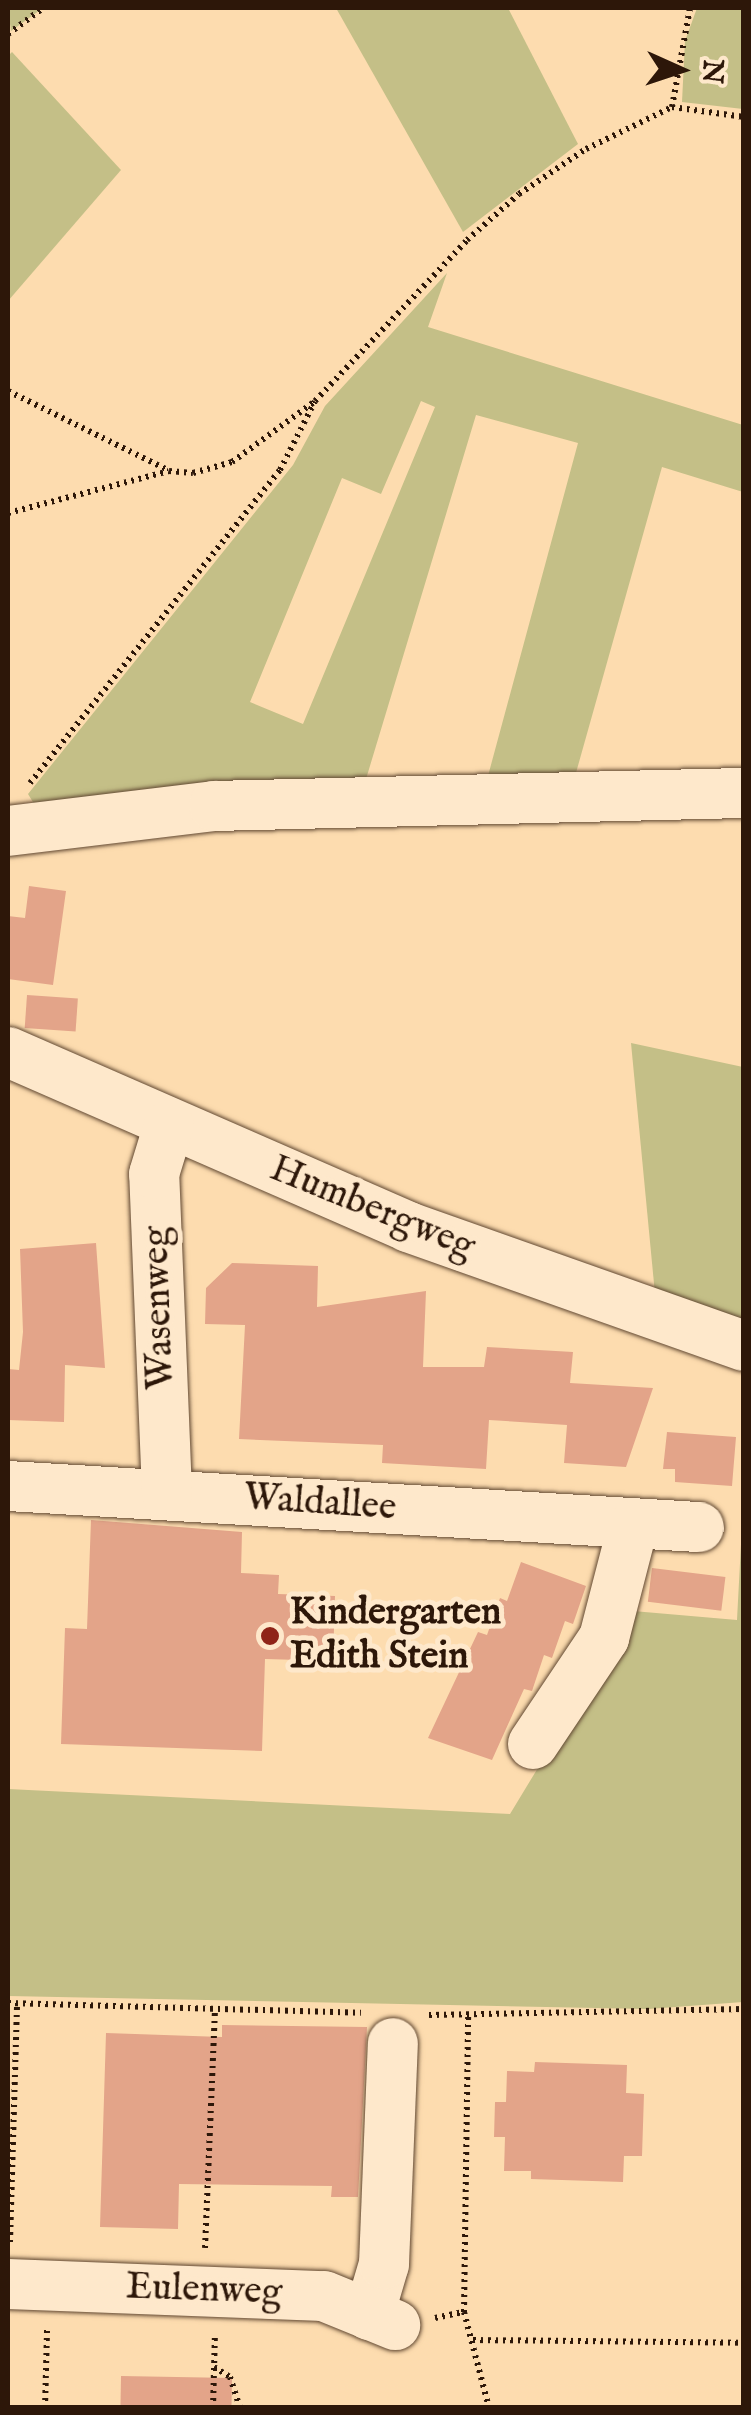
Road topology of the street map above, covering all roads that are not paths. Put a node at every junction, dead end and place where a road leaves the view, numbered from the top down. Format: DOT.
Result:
graph roads {
  1 [pos="744,793"];
  2 [pos="13,818"];
  3 [pos="8,1052"];
  4 [pos="170,1126"];
  5 [pos="744,1346"];
  6 [pos="8,1486"];
  7 [pos="167,1493"];
  8 [pos="633,1526"];
  9 [pos="699,1527"];
  10 [pos="533,1744"];
  11 [pos="392,2043"];
  12 [pos="22,2285"];
  1 -- 2 [label="street"];
  3 -- 4 [label="street, Humbergweg"];
  4 -- 5 [label="street, Humbergweg"];
  4 -- 7 [label="street, Wasenweg"];
  6 -- 7 [label="street, Waldallee"];
  7 -- 8 [label="street, Waldallee"];
  8 -- 9 [label="street, Waldallee"];
  8 -- 10 [label="street"];
  11 -- 12 [label="street, Eulenweg"];
}
